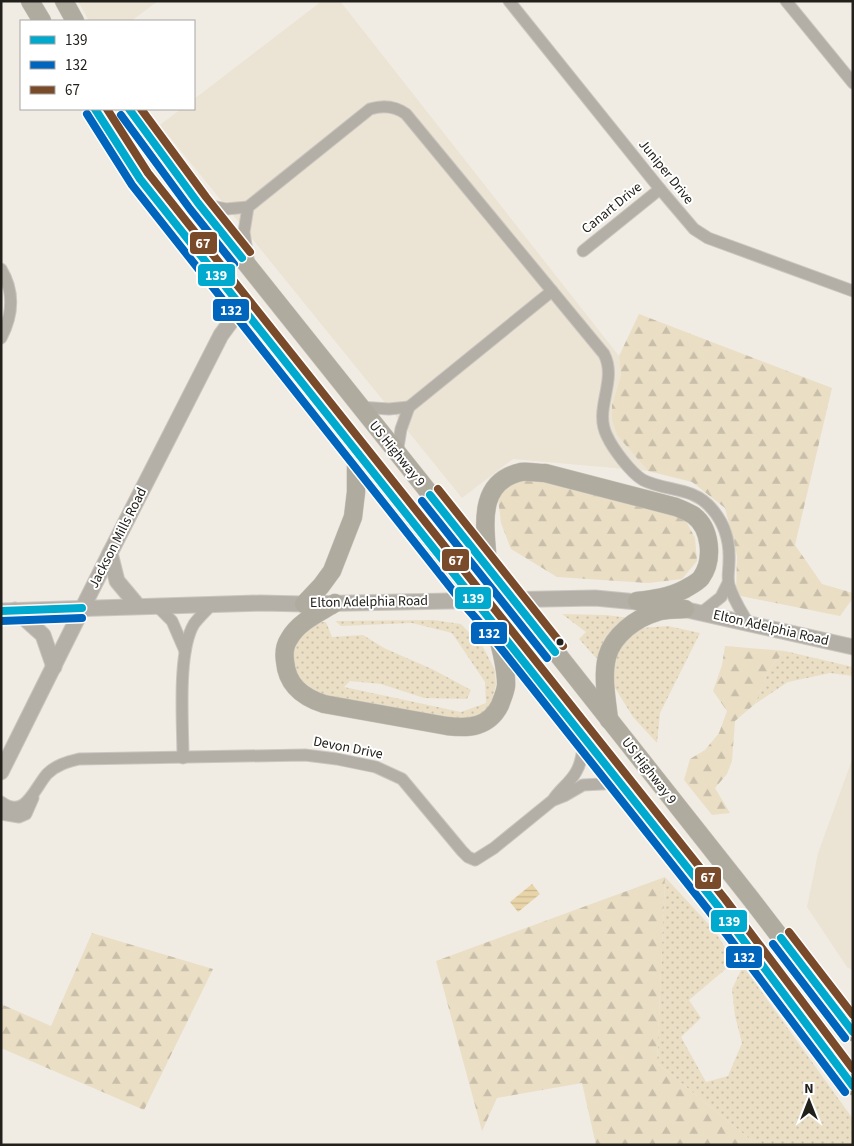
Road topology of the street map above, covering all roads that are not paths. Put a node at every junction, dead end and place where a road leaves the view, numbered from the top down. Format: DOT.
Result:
graph roads {
  1 [pos="30,1"];
  2 [pos="64,1"];
  3 [pos="508,1"];
  4 [pos="786,1"];
  5 [pos="41,20"];
  6 [pos="75,20"];
  7 [pos="853,84"];
  8 [pos="97,110"];
  9 [pos="130,110"];
  10 [pos="660,189"];
  11 [pos="198,203"];
  12 [pos="248,207"];
  13 [pos="583,250"];
  14 [pos="250,268"];
  15 [pos="1,269"];
  16 [pos="552,291"];
  17 [pos="853,291"];
  18 [pos="244,309"];
  19 [pos="1,338"];
  20 [pos="359,406"];
  21 [pos="409,407"];
  22 [pos="356,451"];
  23 [pos="397,453"];
  24 [pos="110,553"];
  25 [pos="488,568"];
  26 [pos="728,583"];
  27 [pos="514,599"];
  28 [pos="473,600"];
  29 [pos="637,601"];
  30 [pos="335,603"];
  31 [pos="212,604"];
  32 [pos="304,604"];
  33 [pos="138,606"];
  34 [pos="157,606"];
  35 [pos="82,608"];
  36 [pos="8,611"];
  37 [pos="693,611"];
  38 [pos="748,622"];
  39 [pos="496,626"];
  40 [pos="853,647"];
  41 [pos="185,651"];
  42 [pos="54,667"];
  43 [pos="609,720"];
  44 [pos="584,737"];
  45 [pos="183,758"];
  46 [pos="1,772"];
  47 [pos="620,783"];
  48 [pos="34,794"];
  49 [pos="553,800"];
  50 [pos="1,802"];
  51 [pos="1,814"];
  52 [pos="853,1032"];
  53 [pos="853,1086"];
  1 -- 5 [label="highway"];
  2 -- 6 [label="highway"];
  3 -- 10 [label="street, Juniper Drive"];
  4 -- 7 [label="street"];
  8 -- 18 [label="highway"];
  9 -- 11 [label="highway, US Highway 9"];
  10 -- 13 [label="street, Canart Drive"];
  10 -- 17 [label="street, Juniper Drive"];
  11 -- 12 [label="street"];
  11 -- 14 [label="highway, US Highway 9"];
  12 -- 14 [label="street"];
  12 -- 16 [label="street"];
  14 -- 20 [label="highway, US Highway 9"];
  15 -- 19 [label="street"];
  16 -- 21 [label="street"];
  16 -- 26 [label="street"];
  18 -- 22 [label="highway"];
  18 -- 24 [label="main road, Jackson Mills Road"];
  20 -- 21 [label="street"];
  20 -- 23 [label="highway, US Highway 9"];
  21 -- 23 [label="street"];
  22 -- 28 [label="highway"];
  22 -- 32 [label="highway"];
  23 -- 25 [label="highway, US Highway 9"];
  24 -- 33 [label="main road"];
  24 -- 35 [label="main road, Jackson Mills Road"];
  25 -- 27 [label="highway, US Highway 9"];
  25 -- 29 [label="highway"];
  26 -- 37 [label="street"];
  26 -- 38 [label="street"];
  27 -- 28 [label="main road, Elton Adelphia Road"];
  27 -- 29 [label="main road, Elton Adelphia Road"];
  27 -- 43 [label="highway, US Highway 9"];
  28 -- 30 [label="main road, Elton Adelphia Road"];
  28 -- 39 [label="highway"];
  29 -- 37 [label="main road, Elton Adelphia Road"];
  30 -- 32 [label="main road, Elton Adelphia Road"];
  30 -- 39 [label="highway"];
  31 -- 32 [label="main road, Elton Adelphia Road"];
  31 -- 34 [label="main road, Elton Adelphia Road"];
  31 -- 41 [label="street"];
  33 -- 34 [label="main road, Elton Adelphia Road"];
  33 -- 35 [label="main road, Elton Adelphia Road"];
  34 -- 41 [label="street"];
  35 -- 36 [label="main road, Elton Adelphia Road"];
  35 -- 42 [label="main road, Jackson Mills Road"];
  36 -- 42 [label="main road"];
  37 -- 38 [label="main road, Elton Adelphia Road"];
  37 -- 43 [label="highway"];
  38 -- 40 [label="main road, Elton Adelphia Road"];
  39 -- 44 [label="highway"];
  41 -- 45 [label="street"];
  42 -- 46 [label="main road, Jackson Mills Road"];
  43 -- 52 [label="highway, US Highway 9"];
  44 -- 47 [label="highway"];
  44 -- 49 [label="street"];
  45 -- 48 [label="street, Devon Drive"];
  45 -- 49 [label="street, Devon Drive"];
  47 -- 49 [label="street"];
  47 -- 53 [label="highway"];
  48 -- 50 [label="street, Devon Drive"];
  48 -- 51 [label="street, Devon Drive"];
}
